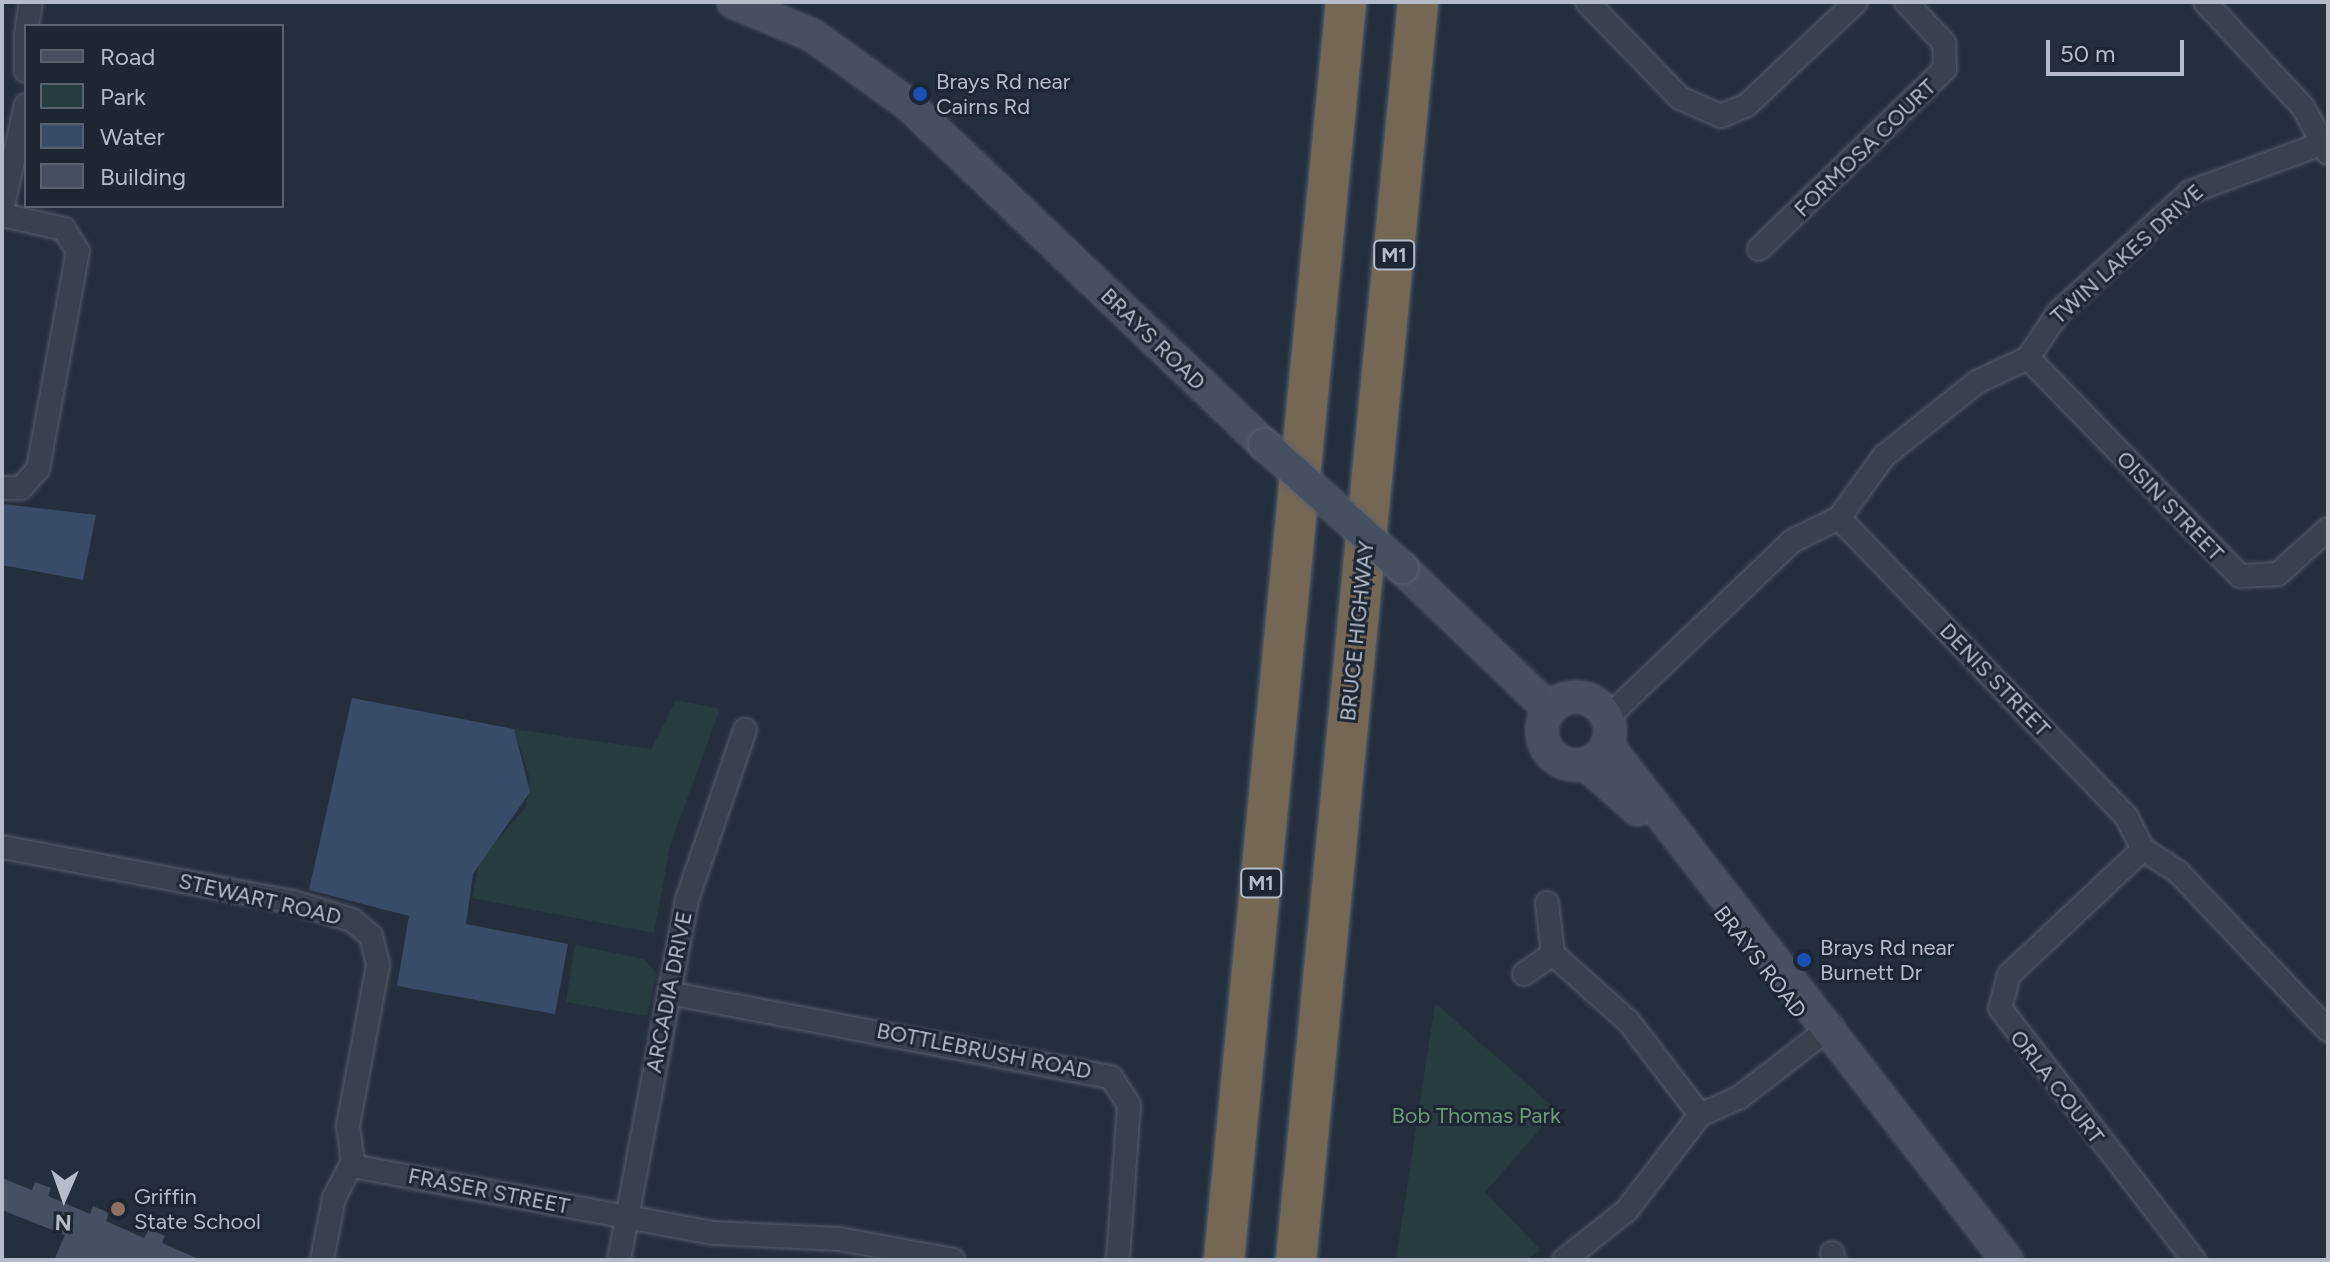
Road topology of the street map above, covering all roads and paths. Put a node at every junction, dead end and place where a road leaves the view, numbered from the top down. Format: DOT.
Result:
graph roads {
  1 [pos="31,2"];
  2 [pos="783,2"];
  3 [pos="1346,2"];
  4 [pos="1418,2"];
  5 [pos="1587,2"];
  6 [pos="1856,2"];
  7 [pos="1906,2"];
  8 [pos="2205,2"];
  9 [pos="737,3"];
  10 [pos="27,24"];
  11 [pos="812,35"];
  12 [pos="24,114"];
  13 [pos="2326,148"];
  14 [pos="2,209"];
  15 [pos="2,215"];
  16 [pos="1759,249"];
  17 [pos="2028,358"];
  18 [pos="2,488"];
  19 [pos="1839,518"];
  20 [pos="2328,529"];
  21 [pos="1550,710"];
  22 [pos="745,730"];
  23 [pos="1600,742"];
  24 [pos="2,847"];
  25 [pos="2143,849"];
  26 [pos="1547,903"];
  27 [pos="1553,954"];
  28 [pos="1524,974"];
  29 [pos="669,993"];
  30 [pos="2328,1030"];
  31 [pos="1824,1031"];
  32 [pos="1700,1115"];
  33 [pos="352,1166"];
  34 [pos="627,1217"];
  35 [pos="322,1260"];
  36 [pos="619,1260"];
  37 [pos="953,1260"];
  38 [pos="1118,1260"];
  39 [pos="1224,1260"];
  40 [pos="1296,1260"];
  41 [pos="1564,1260"];
  42 [pos="2007,1260"];
  43 [pos="2194,1260"];
  1 -- 10 [label="street"];
  2 -- 11 [label="main road"];
  3 -- 39 [label="highway, M1"];
  4 -- 40 [label="highway, BRUCE HIGHWAY / M1"];
  5 -- 6 [label="street"];
  7 -- 16 [label="street, FORMOSA COURT"];
  8 -- 13 [label="street, TWIN LAKES DRIVE"];
  9 -- 11 [label="main road, BRAYS ROAD"];
  11 -- 21 [label="main road, BRAYS ROAD, bridge"];
  12 -- 14 [label="street"];
  13 -- 17 [label="street, TWIN LAKES DRIVE"];
  15 -- 18 [label="street"];
  17 -- 19 [label="street"];
  17 -- 20 [label="street, OISIN STREET"];
  19 -- 23 [label="street"];
  19 -- 25 [label="street, DENIS STREET"];
  21 -- 23 [label="main road"];
  21 -- 23 [label="main road"];
  22 -- 29 [label="street, ARCADIA DRIVE"];
  23 -- 31 [label="main road, BRAYS ROAD"];
  24 -- 33 [label="street, STEWART ROAD"];
  25 -- 30 [label="street"];
  25 -- 43 [label="street, ORLA COURT"];
  26 -- 27 [label="street"];
  27 -- 28 [label="street"];
  27 -- 32 [label="street"];
  29 -- 34 [label="street, ARCADIA DRIVE"];
  29 -- 38 [label="street, BOTTLEBRUSH ROAD"];
  31 -- 32 [label="street"];
  31 -- 42 [label="main road, BRAYS ROAD"];
  32 -- 41 [label="street"];
  33 -- 34 [label="street, FRASER STREET"];
  33 -- 35 [label="street"];
  34 -- 36 [label="street, ARCADIA DRIVE"];
  34 -- 37 [label="street, FRASER STREET"];
}
